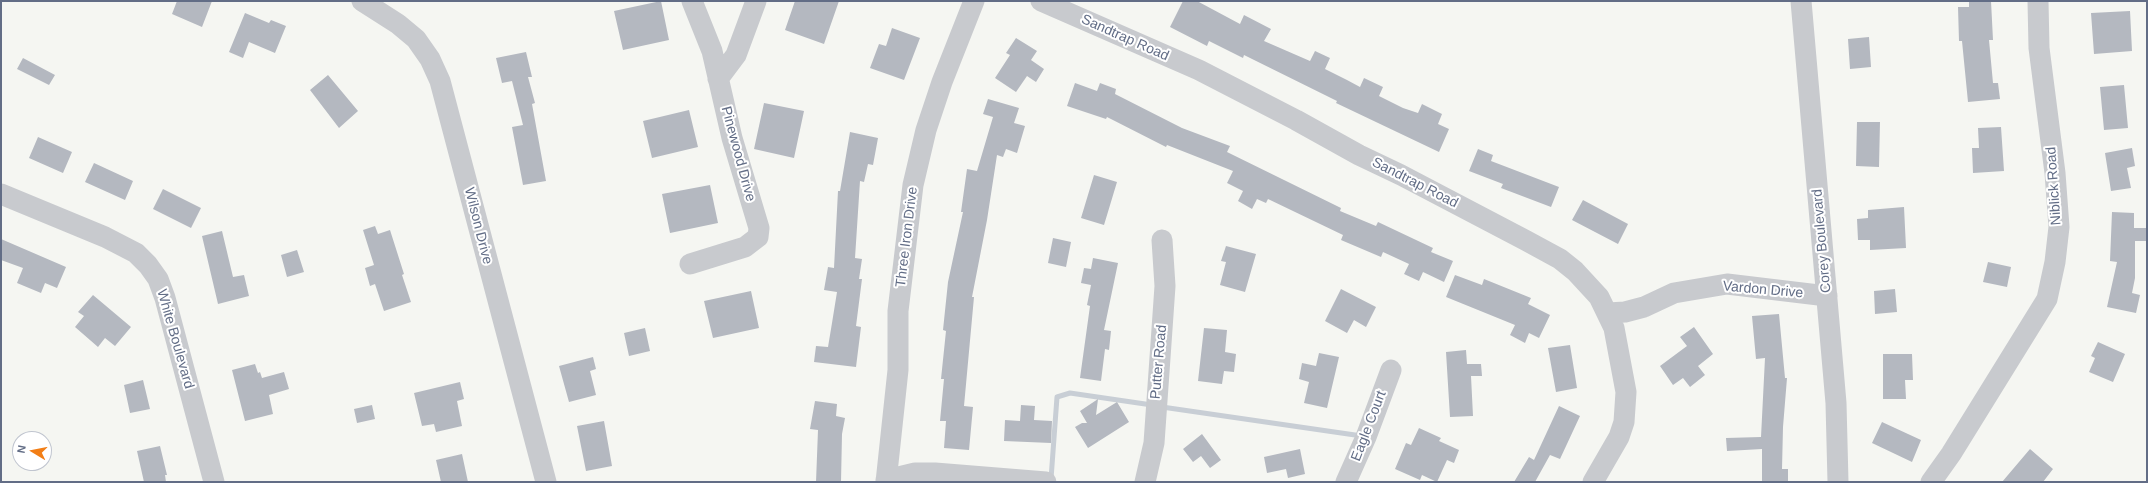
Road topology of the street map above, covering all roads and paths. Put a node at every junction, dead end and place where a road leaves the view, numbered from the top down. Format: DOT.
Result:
graph roads {
  1 [pos="362,1"];
  2 [pos="692,1"];
  3 [pos="756,1"];
  4 [pos="974,1"];
  5 [pos="1040,1"];
  6 [pos="1802,1"];
  7 [pos="2038,1"];
  8 [pos="718,79"];
  9 [pos="1,194"];
  10 [pos="1162,240"];
  11 [pos="690,264"];
  12 [pos="1827,296"];
  13 [pos="1608,313"];
  14 [pos="1391,370"];
  15 [pos="886,481"];
  16 [pos="214,482"];
  17 [pos="546,482"];
  18 [pos="1046,482"];
  19 [pos="1145,482"];
  20 [pos="1346,482"];
  21 [pos="1593,482"];
  22 [pos="1838,482"];
  23 [pos="1931,482"];
  1 -- 17 [label="street, Wilson Drive"];
  2 -- 8 [label="street, Pinewood Drive"];
  3 -- 8 [label="street"];
  4 -- 15 [label="street, Three Iron Drive"];
  5 -- 13 [label="street, Sandtrap Road"];
  6 -- 12 [label="street, Corey Boulevard"];
  7 -- 23 [label="street, Niblick Road"];
  8 -- 11 [label="street, Pinewood Drive"];
  9 -- 16 [label="street, White Boulevard"];
  10 -- 19 [label="street, Putter Road"];
  12 -- 13 [label="street, Vardon Drive"];
  12 -- 22 [label="street, Corey Boulevard"];
  13 -- 21 [label="street, Sandtrap Road"];
  14 -- 20 [label="street, Eagle Court"];
  15 -- 18 [label="street"];
}
